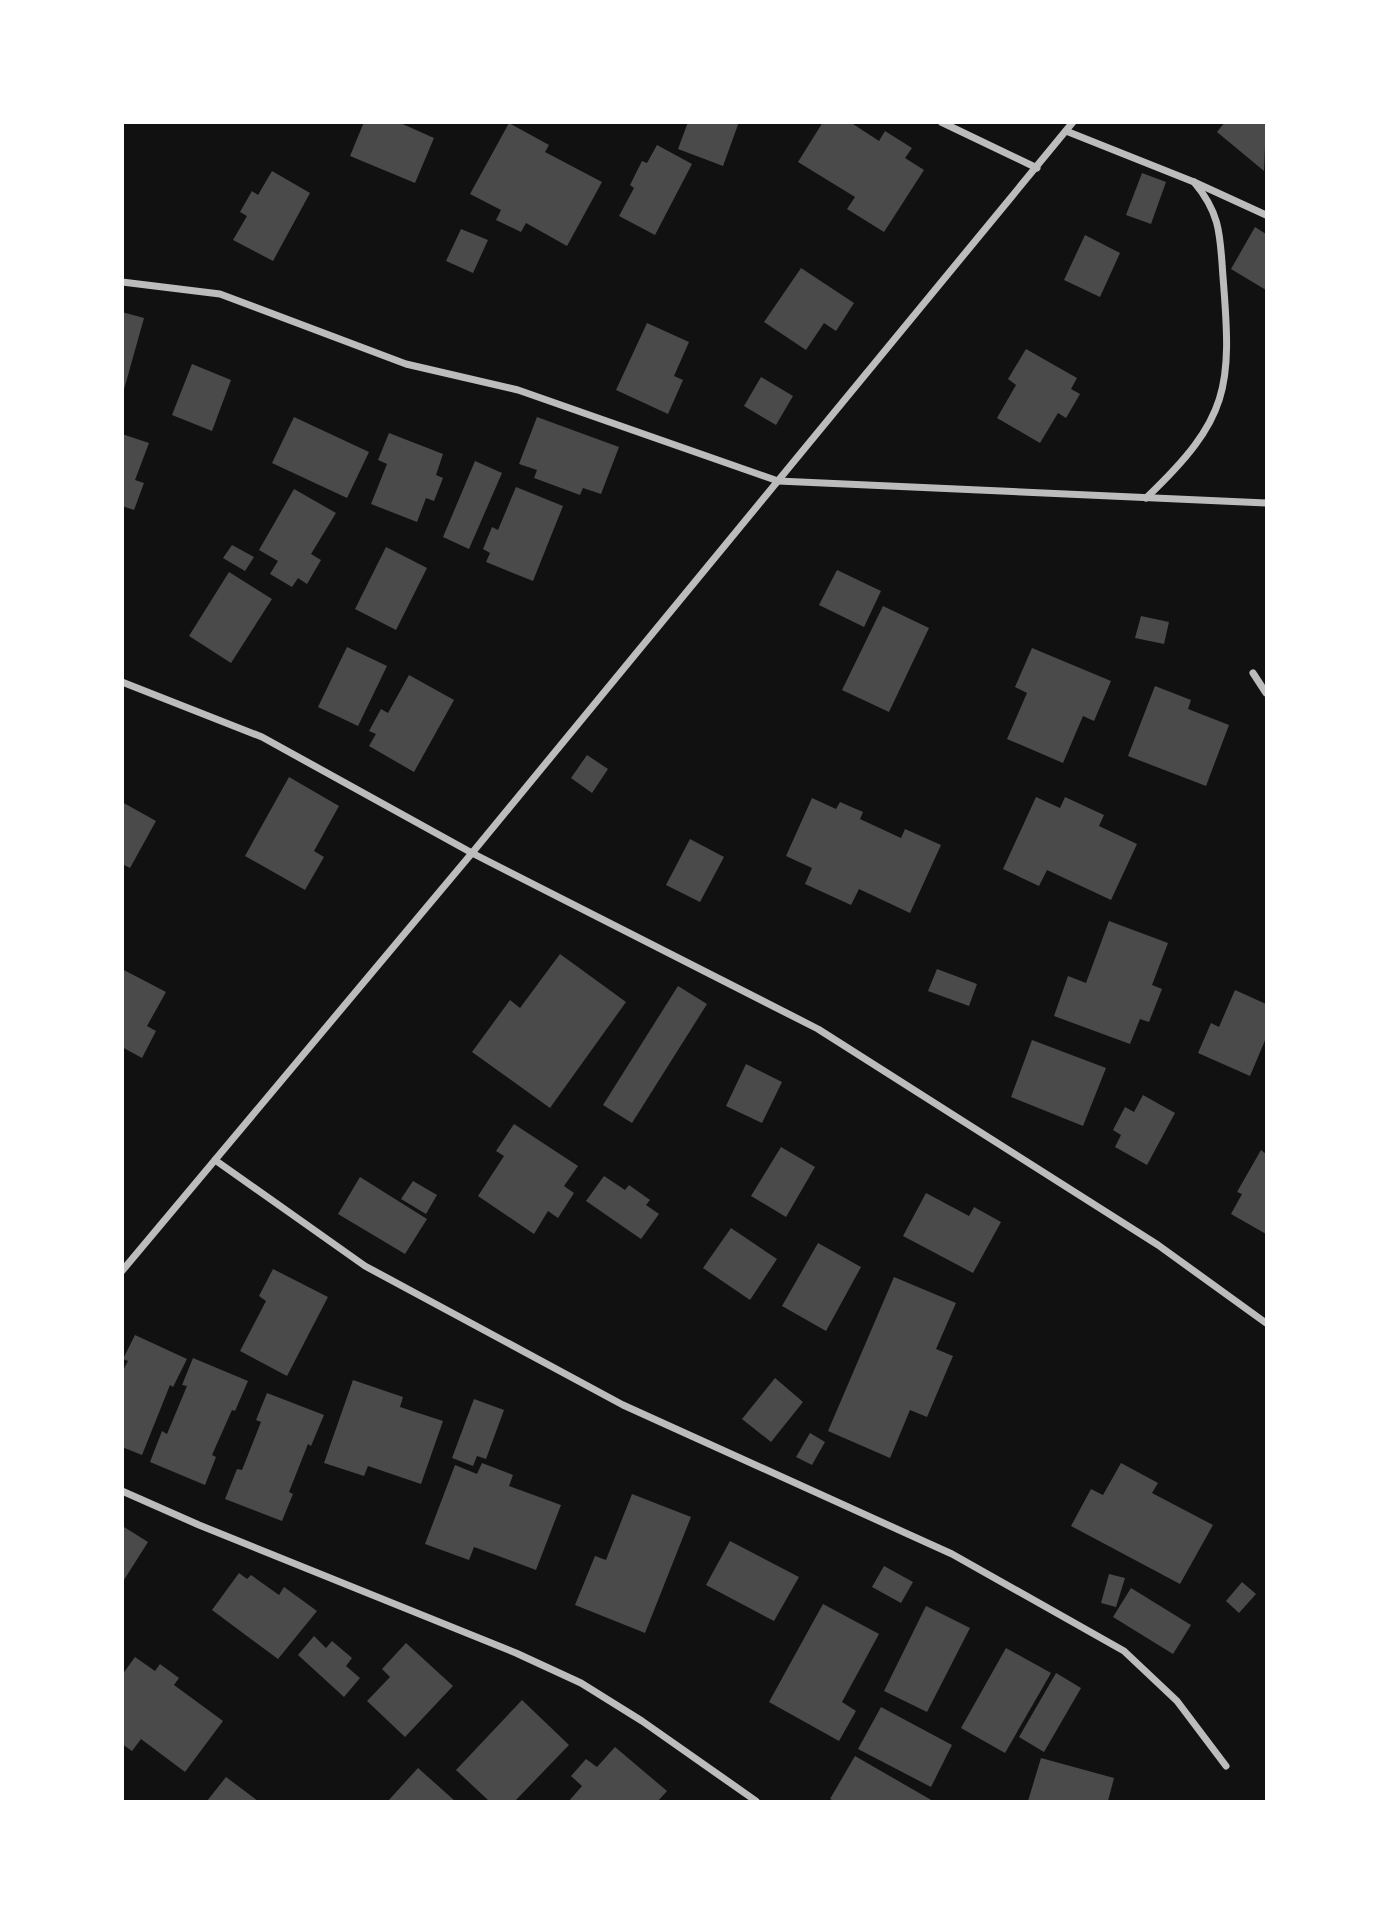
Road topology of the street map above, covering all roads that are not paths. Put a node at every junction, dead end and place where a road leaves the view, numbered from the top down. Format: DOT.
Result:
graph roads {
  1 [pos="942,122"];
  2 [pos="1073,122"];
  3 [pos="1066,131"];
  4 [pos="1037,168"];
  5 [pos="1194,182"];
  6 [pos="1266,215"];
  7 [pos="122,282"];
  8 [pos="778,481"];
  9 [pos="1146,498"];
  10 [pos="1266,503"];
  11 [pos="1254,673"];
  12 [pos="122,682"];
  13 [pos="1266,693"];
  14 [pos="472,853"];
  15 [pos="215,1160"];
  16 [pos="122,1271"];
  17 [pos="1266,1323"];
  18 [pos="122,1491"];
  19 [pos="1226,1766"];
  20 [pos="756,1801"];
  1 -- 4 [label="street"];
  2 -- 3 [label="street"];
  3 -- 4 [label="street"];
  3 -- 5 [label="street"];
  4 -- 8 [label="street"];
  5 -- 6 [label="street"];
  5 -- 9 [label="street"];
  7 -- 8 [label="street"];
  8 -- 9 [label="street"];
  8 -- 14 [label="street"];
  9 -- 10 [label="street"];
  11 -- 13 [label="street"];
  12 -- 14 [label="street"];
  14 -- 15 [label="street"];
  14 -- 17 [label="street"];
  15 -- 16 [label="street"];
  15 -- 19 [label="street"];
  18 -- 20 [label="street"];
}
